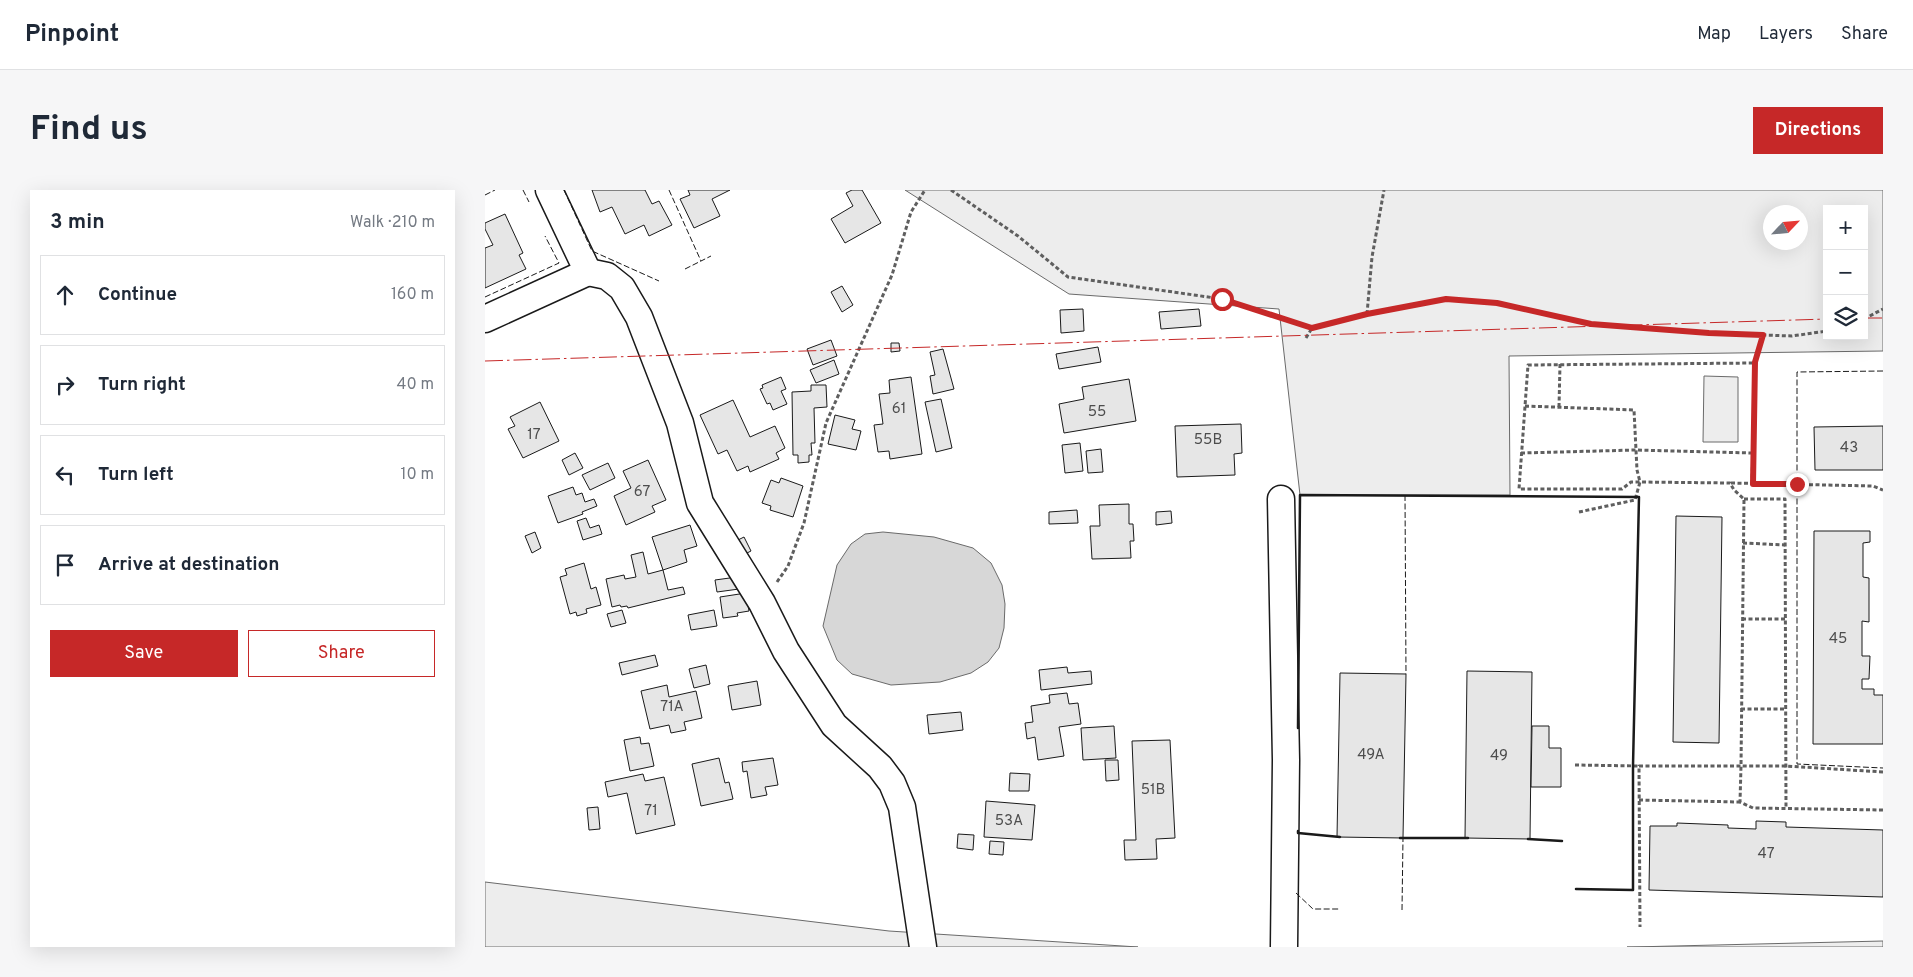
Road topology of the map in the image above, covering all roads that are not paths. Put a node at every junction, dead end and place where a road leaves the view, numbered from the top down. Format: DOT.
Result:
graph roads {
  1 [pos="549,190"];
  2 [pos="587,272"];
  3 [pos="485,319"];
  4 [pos="1281,498"];
  5 [pos="923,947"];
  6 [pos="1284,947"];
  1 -- 2 [label="street"];
  2 -- 3 [label="street"];
  2 -- 5 [label="street"];
  4 -- 6 [label="street"];
}
